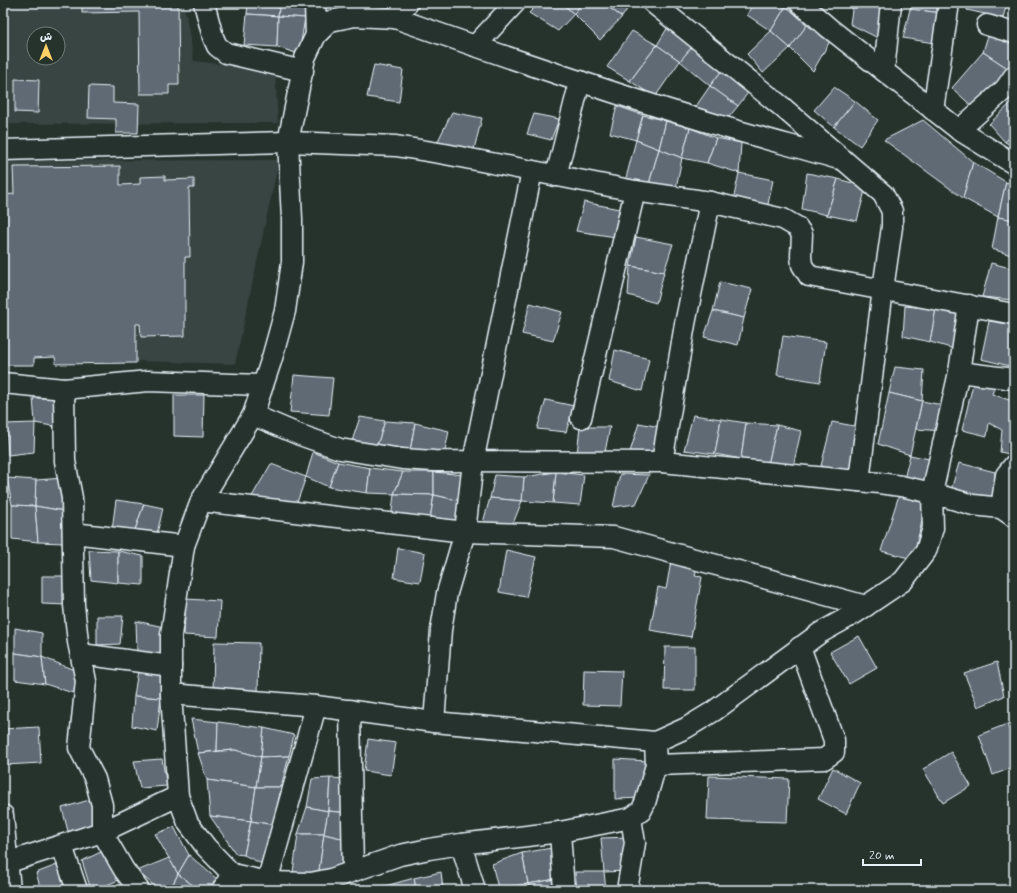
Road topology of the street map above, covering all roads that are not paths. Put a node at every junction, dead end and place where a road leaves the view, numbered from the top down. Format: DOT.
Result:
graph roads {
  1 [pos="204,3"];
  2 [pos="315,3"];
  3 [pos="408,3"];
  4 [pos="516,3"];
  5 [pos="653,3"];
  6 [pos="800,3"];
  7 [pos="891,3"];
  8 [pos="950,3"];
  9 [pos="395,18"];
  10 [pos="986,25"];
  11 [pos="1014,33"];
  12 [pos="316,35"];
  13 [pos="475,46"];
  14 [pos="303,70"];
  15 [pos="884,71"];
  16 [pos="1014,76"];
  17 [pos="580,81"];
  18 [pos="934,110"];
  19 [pos="959,130"];
  20 [pos="288,142"];
  21 [pos="3,150"];
  22 [pos="845,161"];
  23 [pos="1014,164"];
  24 [pos="532,171"];
  25 [pos="556,176"];
  26 [pos="635,191"];
  27 [pos="710,202"];
  28 [pos="883,290"];
  29 [pos="969,305"];
  30 [pos="1014,314"];
  31 [pos="958,372"];
  32 [pos="1014,379"];
  33 [pos="3,383"];
  34 [pos="263,384"];
  35 [pos="64,389"];
  36 [pos="253,415"];
  37 [pos="581,418"];
  38 [pos="473,462"];
  39 [pos="662,462"];
  40 [pos="1014,465"];
  41 [pos="859,481"];
  42 [pos="932,493"];
  43 [pos="201,501"];
  44 [pos="1007,512"];
  45 [pos="73,532"];
  46 [pos="465,532"];
  47 [pos="184,546"];
  48 [pos="866,606"];
  49 [pos="800,647"];
  50 [pos="81,654"];
  51 [pos="171,666"];
  52 [pos="171,694"];
  53 [pos="316,706"];
  54 [pos="350,710"];
  55 [pos="434,722"];
  56 [pos="656,742"];
  57 [pos="656,765"];
  58 [pos="178,796"];
  59 [pos="3,815"];
  60 [pos="631,818"];
  61 [pos="102,832"];
  62 [pos="560,832"];
  63 [pos="461,844"];
  64 [pos="62,846"];
  65 [pos="5,863"];
  66 [pos="354,871"];
  67 [pos="227,882"];
  68 [pos="267,882"];
  69 [pos="10,890"];
  70 [pos="77,890"];
  71 [pos="139,890"];
  72 [pos="475,890"];
  73 [pos="564,890"];
  74 [pos="627,890"];
  1 -- 14 [label="street"];
  2 -- 12 [label="street"];
  3 -- 9 [label="street"];
  4 -- 13 [label="street"];
  5 -- 22 [label="street"];
  6 -- 15 [label="street"];
  7 -- 15 [label="street"];
  8 -- 18 [label="street"];
  9 -- 12 [label="street"];
  9 -- 13 [label="street"];
  10 -- 11 [label="street"];
  12 -- 14 [label="street"];
  13 -- 17 [label="street"];
  14 -- 20 [label="street"];
  15 -- 18 [label="street"];
  16 -- 19 [label="street"];
  17 -- 22 [label="street"];
  17 -- 25 [label="street"];
  18 -- 19 [label="street"];
  19 -- 23 [label="street"];
  20 -- 21 [label="street"];
  20 -- 24 [label="street"];
  20 -- 34 [label="street"];
  22 -- 28 [label="street"];
  24 -- 25 [label="street"];
  24 -- 38 [label="street"];
  25 -- 26 [label="street"];
  26 -- 27 [label="street"];
  26 -- 37 [label="street"];
  27 -- 28 [label="street"];
  27 -- 39 [label="street"];
  28 -- 29 [label="street"];
  28 -- 41 [label="street"];
  29 -- 30 [label="street"];
  29 -- 31 [label="street"];
  31 -- 32 [label="street"];
  31 -- 42 [label="street"];
  33 -- 35 [label="street"];
  34 -- 35 [label="street"];
  34 -- 36 [label="street"];
  35 -- 45 [label="street"];
  36 -- 38 [label="street"];
  36 -- 43 [label="street"];
  38 -- 39 [label="street"];
  38 -- 46 [label="street"];
  39 -- 41 [label="street"];
  40 -- 44 [label="street"];
  41 -- 42 [label="street"];
  42 -- 44 [label="street"];
  42 -- 48 [label="street"];
  43 -- 46 [label="street"];
  43 -- 47 [label="street"];
  45 -- 47 [label="street"];
  45 -- 50 [label="street"];
  46 -- 48 [label="street"];
  46 -- 55 [label="street"];
  47 -- 51 [label="street"];
  48 -- 49 [label="street"];
  49 -- 56 [label="street"];
  49 -- 57 [label="street"];
  50 -- 51 [label="street"];
  50 -- 61 [label="street"];
  51 -- 52 [label="street"];
  52 -- 53 [label="street"];
  52 -- 58 [label="street"];
  53 -- 54 [label="street"];
  53 -- 68 [label="street"];
  54 -- 55 [label="street"];
  54 -- 66 [label="street"];
  55 -- 56 [label="street"];
  56 -- 57 [label="street"];
  57 -- 60 [label="street"];
  58 -- 61 [label="street"];
  58 -- 67 [label="street"];
  59 -- 65 [label="street"];
  60 -- 62 [label="street"];
  60 -- 74 [label="street"];
  61 -- 64 [label="street"];
  61 -- 71 [label="street"];
  62 -- 63 [label="street"];
  62 -- 73 [label="street"];
  63 -- 66 [label="street"];
  63 -- 72 [label="street"];
  64 -- 65 [label="street"];
  64 -- 70 [label="street"];
  65 -- 69 [label="street"];
  66 -- 68 [label="street"];
  67 -- 68 [label="street"];
}
